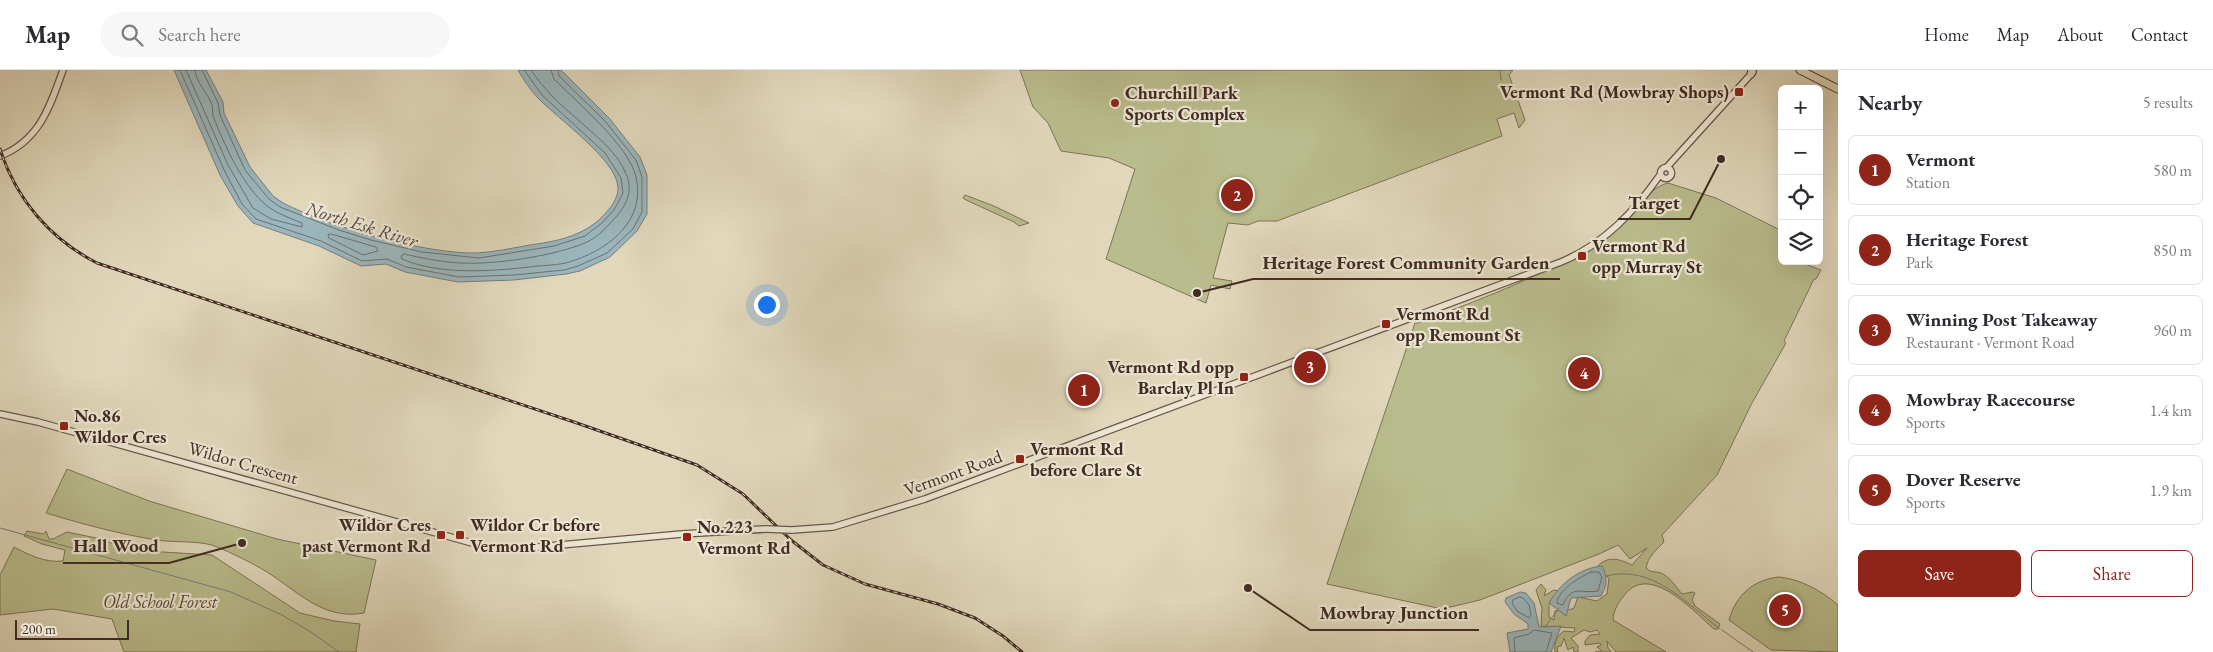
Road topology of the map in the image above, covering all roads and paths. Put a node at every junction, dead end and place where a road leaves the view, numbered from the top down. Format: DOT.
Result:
graph roads {
  1 [pos="63,70"];
  2 [pos="1800,70"];
  3 [pos="1752,72"];
  4 [pos="1838,89"];
  5 [pos="0,156"];
  6 [pos="1669,170"];
  7 [pos="1662,176"];
  8 [pos="0,414"];
  9 [pos="478,546"];
  1 -- 5 [label="street"];
  2 -- 4 [label="main road"];
  3 -- 6 [label="street, Vermont Road"];
  6 -- 7 [label="street, Vermont Road"];
  6 -- 7 [label="street, Vermont Road"];
  7 -- 9 [label="street, Vermont Road, bridge"];
  8 -- 9 [label="street, Wildor Crescent"];
}
